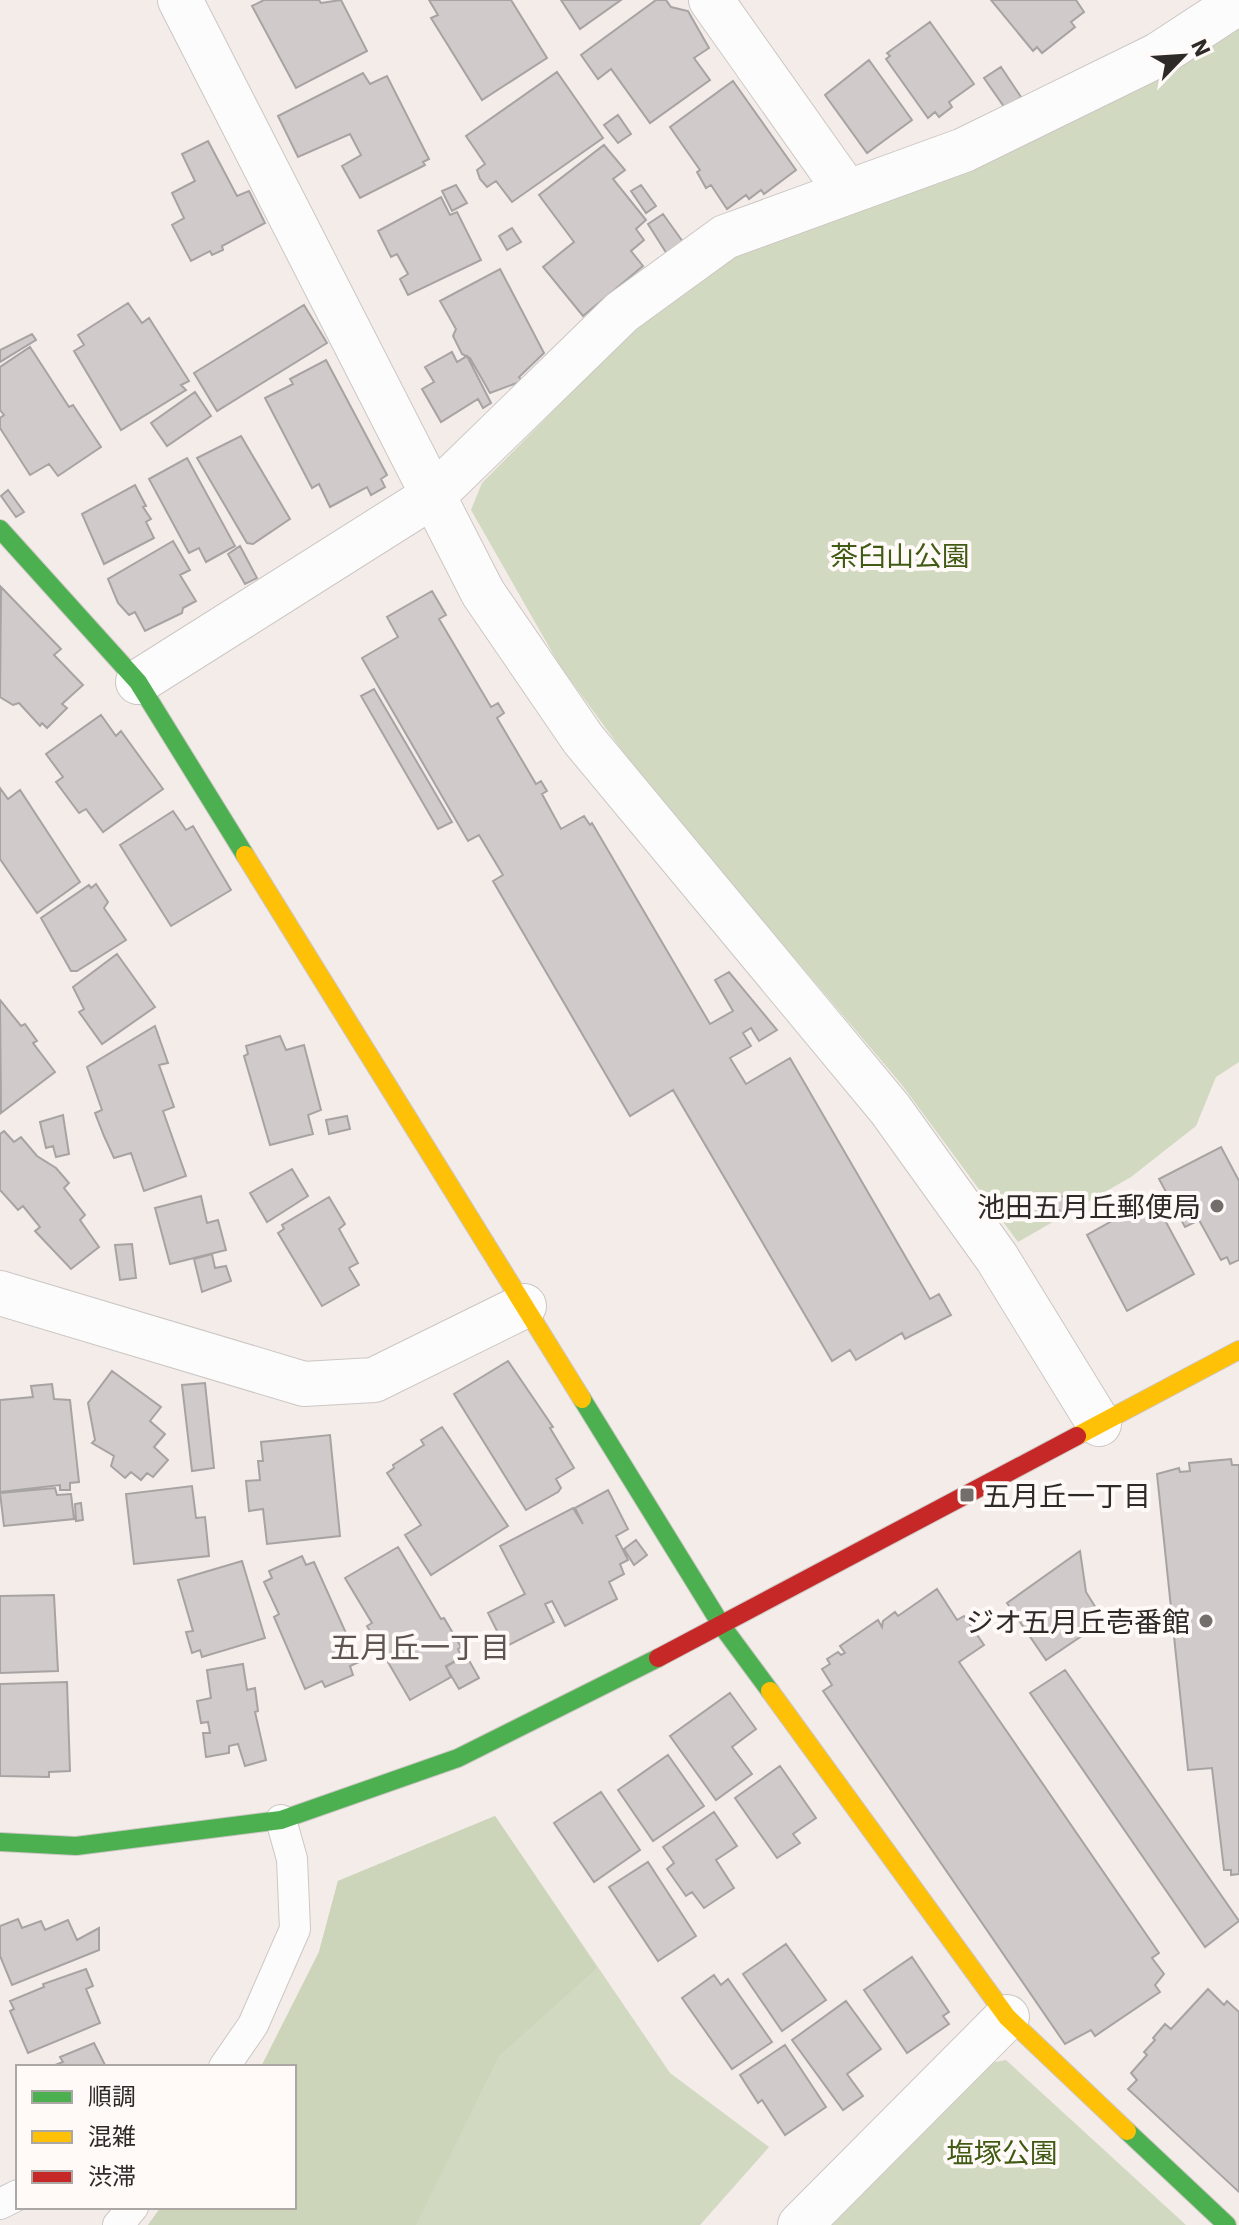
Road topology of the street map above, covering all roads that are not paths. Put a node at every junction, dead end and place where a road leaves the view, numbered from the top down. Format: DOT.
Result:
graph roads {
  1 [pos="180,0"];
  2 [pos="711,0"];
  3 [pos="1239,2"];
  4 [pos="847,192"];
  5 [pos="434,495"];
  6 [pos="0,529"];
  7 [pos="138,682"];
  8 [pos="0,1293"];
  9 [pos="524,1306"];
  10 [pos="1239,1350"];
  11 [pos="1099,1424"];
  12 [pos="722,1626"];
  13 [pos="281,1820"];
  14 [pos="0,1842"];
  15 [pos="1007,2017"];
  16 [pos="225,2065"];
  17 [pos="131,2209"];
  18 [pos="118,2225"];
  19 [pos="800,2225"];
  20 [pos="1227,2225"];
  1 -- 5 [label="street"];
  2 -- 4 [label="street"];
  3 -- 4 [label="street"];
  4 -- 5 [label="street"];
  5 -- 7 [label="street"];
  5 -- 11 [label="street"];
  6 -- 7 [label="street"];
  7 -- 9 [label="street"];
  8 -- 9 [label="street"];
  9 -- 12 [label="street"];
  10 -- 11 [label="street"];
  11 -- 12 [label="street"];
  12 -- 13 [label="street"];
  12 -- 15 [label="street"];
  13 -- 14 [label="street"];
  13 -- 16 [label="lane"];
  15 -- 19 [label="street"];
  15 -- 20 [label="street"];
  17 -- 18 [label="lane"];
}
